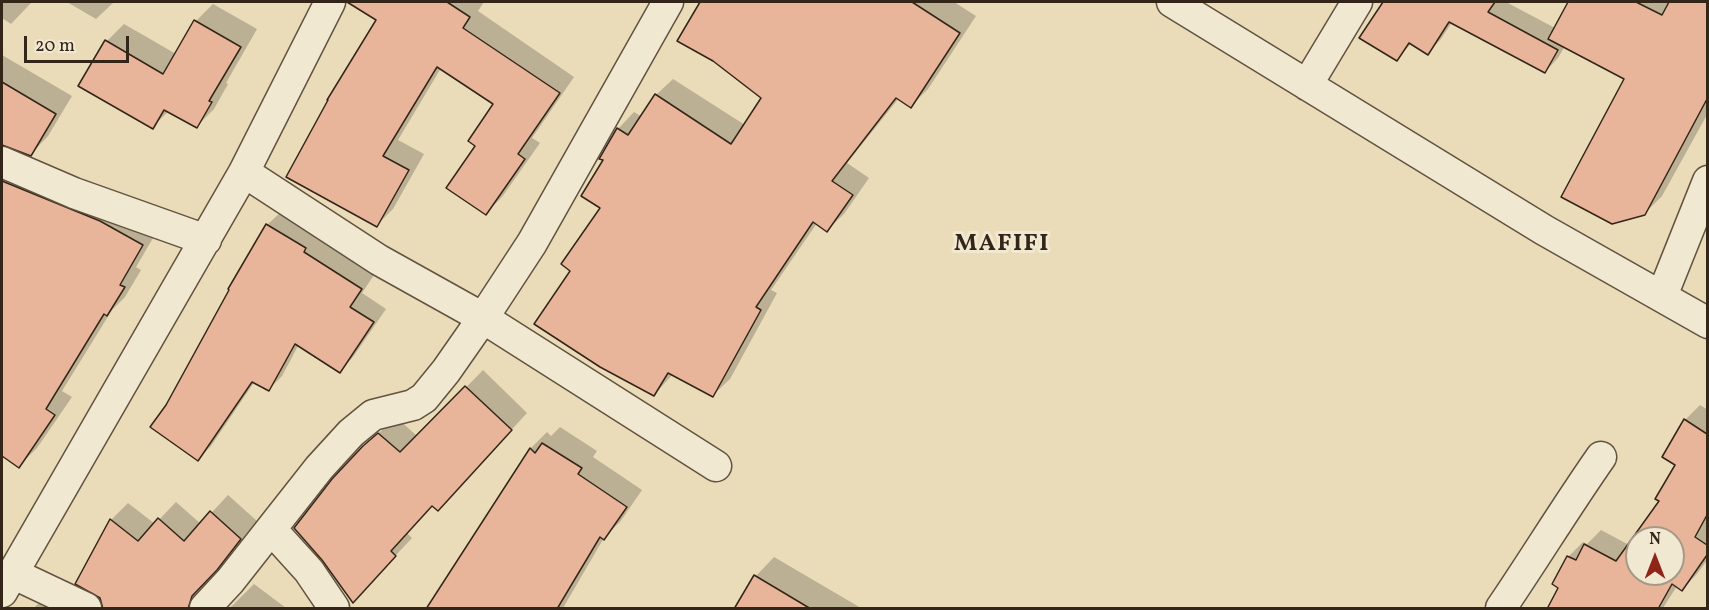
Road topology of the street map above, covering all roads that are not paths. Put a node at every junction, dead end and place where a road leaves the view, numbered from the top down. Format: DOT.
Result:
graph roads {
  1 [pos="330,2"];
  2 [pos="668,2"];
  3 [pos="1172,2"];
  4 [pos="1357,2"];
  5 [pos="1307,85"];
  6 [pos="2,162"];
  7 [pos="244,172"];
  8 [pos="1707,181"];
  9 [pos="206,240"];
  10 [pos="1662,296"];
  11 [pos="483,318"];
  12 [pos="1707,323"];
  13 [pos="1601,457"];
  14 [pos="716,466"];
  15 [pos="271,530"];
  16 [pos="7,582"];
  17 [pos="86,609"];
  18 [pos="205,609"];
  19 [pos="334,609"];
  20 [pos="1501,609"];
  1 -- 7 [label="street"];
  2 -- 11 [label="street"];
  3 -- 5 [label="street"];
  4 -- 5 [label="street"];
  5 -- 10 [label="street"];
  6 -- 9 [label="street"];
  7 -- 9 [label="street"];
  7 -- 11 [label="street"];
  8 -- 10 [label="street"];
  9 -- 16 [label="street"];
  10 -- 12 [label="street"];
  11 -- 14 [label="street"];
  11 -- 15 [label="street"];
  13 -- 20 [label="street"];
  15 -- 18 [label="street"];
  15 -- 19 [label="street"];
  16 -- 17 [label="street"];
}
